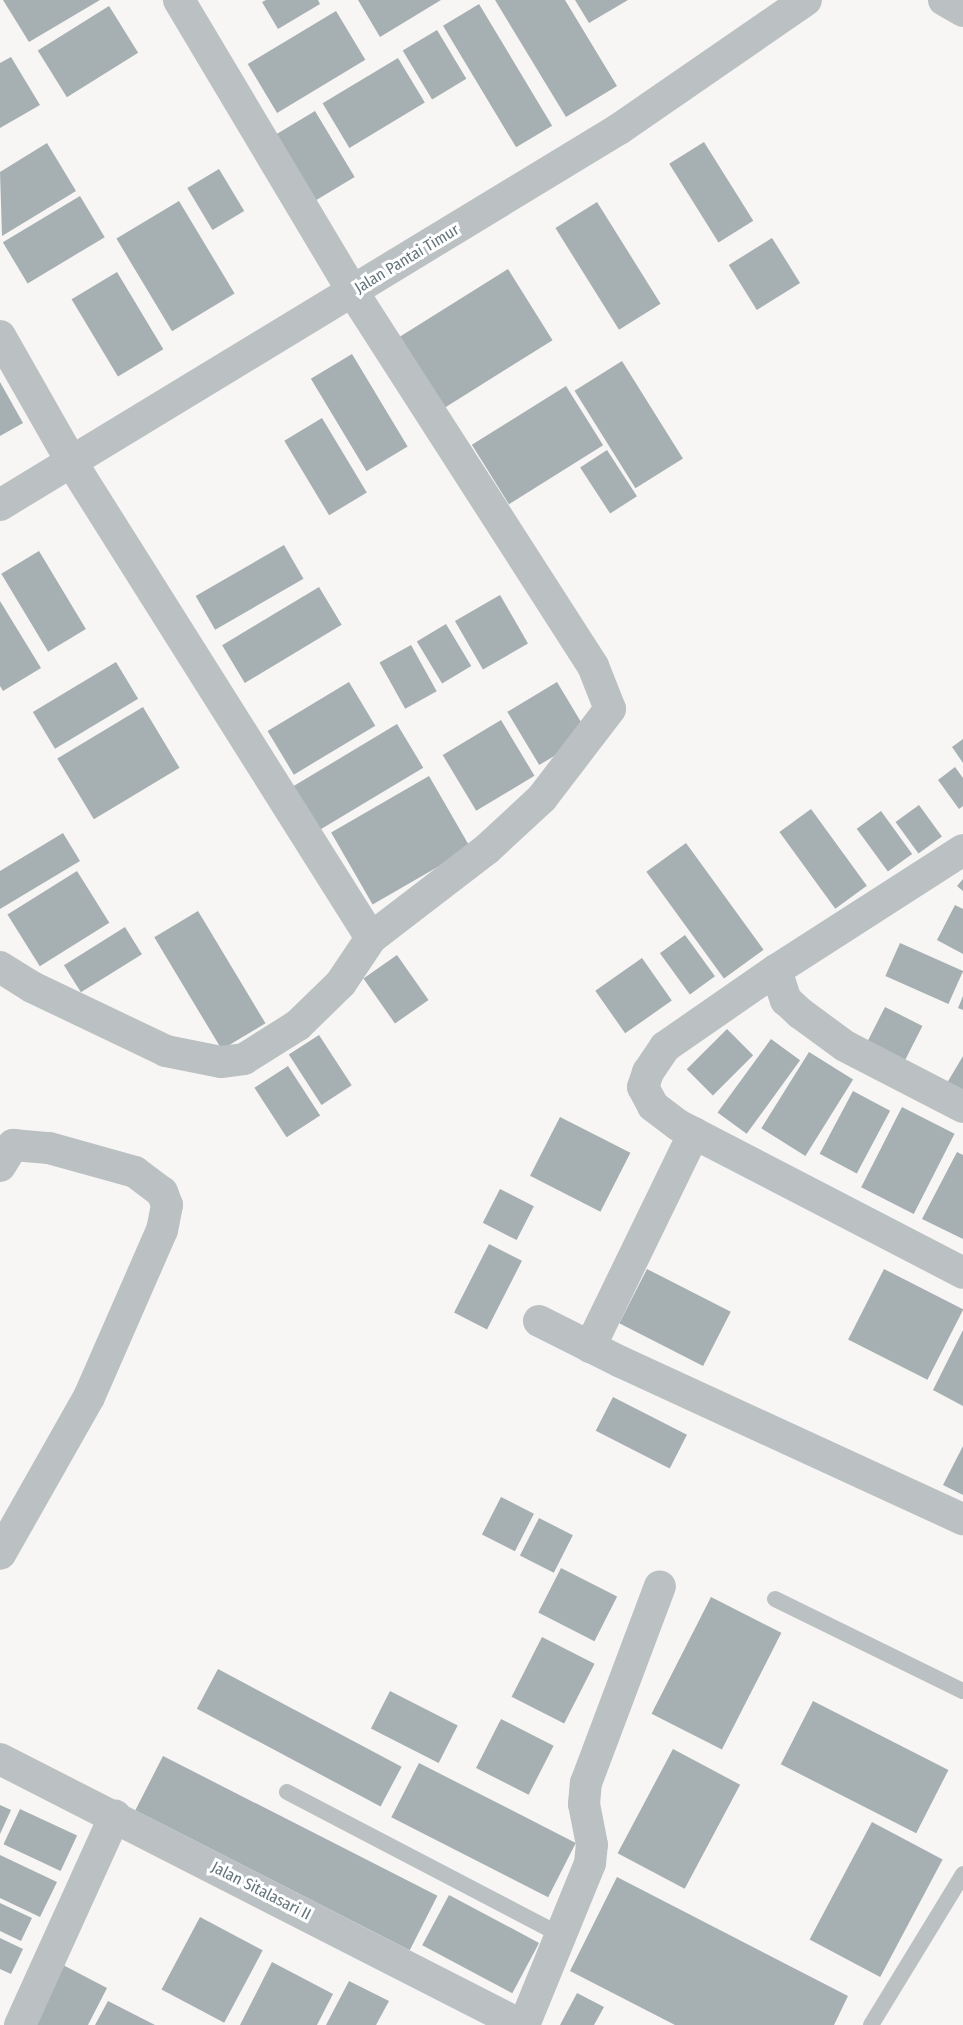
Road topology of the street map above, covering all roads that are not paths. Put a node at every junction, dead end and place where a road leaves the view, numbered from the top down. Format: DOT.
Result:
graph roads {
  1 [pos="179,0"];
  2 [pos="806,0"];
  3 [pos="944,0"];
  4 [pos="963,11"];
  5 [pos="353,292"];
  6 [pos="0,336"];
  7 [pos="72,463"];
  8 [pos="0,506"];
  9 [pos="963,850"];
  10 [pos="371,938"];
  11 [pos="0,967"];
  12 [pos="776,970"];
  13 [pos="963,1107"];
  14 [pos="694,1133"];
  15 [pos="0,1166"];
  16 [pos="963,1273"];
  17 [pos="539,1321"];
  18 [pos="590,1347"];
  19 [pos="963,1518"];
  20 [pos="0,1554"];
  21 [pos="660,1586"];
  22 [pos="775,1599"];
  23 [pos="963,1691"];
  24 [pos="0,1759"];
  25 [pos="287,1792"];
  26 [pos="115,1816"];
  27 [pos="963,1874"];
  28 [pos="560,1935"];
  29 [pos="20,2025"];
  30 [pos="523,2025"];
  31 [pos="871,2025"];
  1 -- 5 [label="street"];
  2 -- 5 [label="street, Jalan Pantai Timur"];
  3 -- 4 [label="street"];
  5 -- 7 [label="street, Jalan Pantai Timur"];
  5 -- 10 [label="street"];
  6 -- 7 [label="street"];
  7 -- 8 [label="street, Jalan Pantai Timur"];
  7 -- 10 [label="street"];
  9 -- 12 [label="street"];
  10 -- 11 [label="street"];
  12 -- 13 [label="street"];
  12 -- 14 [label="street"];
  14 -- 16 [label="street"];
  14 -- 18 [label="street"];
  15 -- 20 [label="street"];
  17 -- 18 [label="street"];
  18 -- 19 [label="street"];
  21 -- 28 [label="street"];
  22 -- 23 [label="lane"];
  24 -- 26 [label="street, Jalan Sitalasari II"];
  25 -- 28 [label="lane"];
  26 -- 29 [label="street"];
  26 -- 30 [label="street, Jalan Sitalasari II"];
  27 -- 31 [label="lane"];
  28 -- 30 [label="street"];
}
